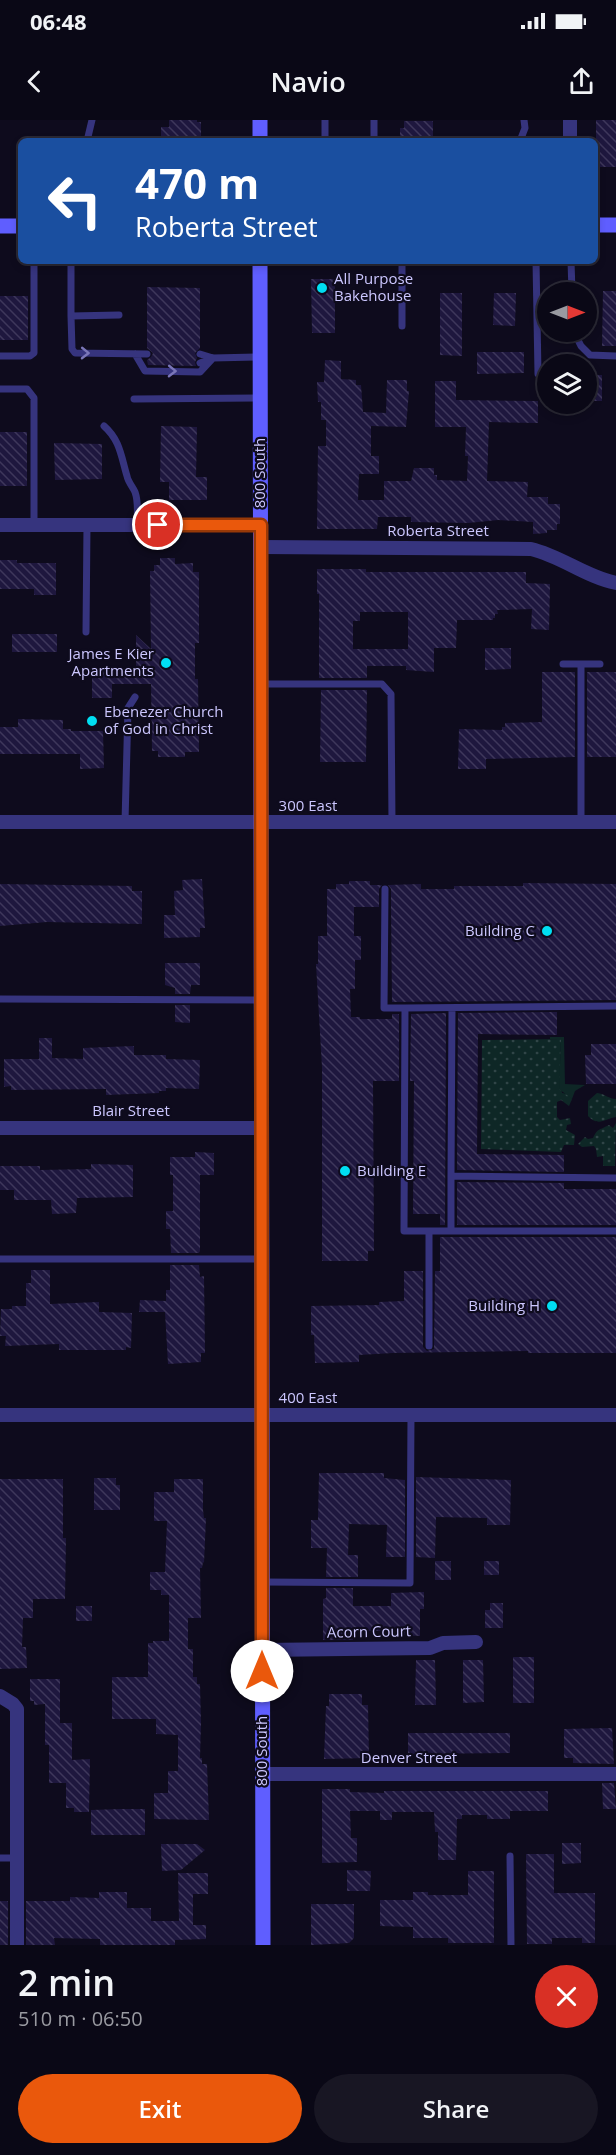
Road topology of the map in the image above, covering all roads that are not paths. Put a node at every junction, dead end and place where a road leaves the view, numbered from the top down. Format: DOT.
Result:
graph roads {
  1 [pos="92,120"];
  2 [pos="260,120"];
  3 [pos="325,120"];
  4 [pos="374,120"];
  5 [pos="524,120"];
  6 [pos="570,120"];
  7 [pos="88,138"];
  8 [pos="260,138"];
  9 [pos="325,138"];
  10 [pos="374,138"];
  11 [pos="521,138"];
  12 [pos="570,138"];
  13 [pos="598,225"];
  14 [pos="616,225"];
  15 [pos="0,226"];
  16 [pos="18,226"];
  17 [pos="34,264"];
  18 [pos="70,264"];
  19 [pos="260,264"];
  20 [pos="402,264"];
  21 [pos="536,264"];
  22 [pos="571,264"];
  23 [pos="572,282"];
  24 [pos="119,315"];
  25 [pos="71,316"];
  26 [pos="402,326"];
  27 [pos="579,342"];
  28 [pos="135,354"];
  29 [pos="200,354"];
  30 [pos="538,354"];
  31 [pos="1,356"];
  32 [pos="616,356"];
  33 [pos="260,357"];
  34 [pos="147,358"];
  35 [pos="213,358"];
  36 [pos="200,363"];
  37 [pos="0,388"];
  38 [pos="260,398"];
  39 [pos="134,399"];
  40 [pos="104,426"];
  41 [pos="0,525"];
  42 [pos="34,525"];
  43 [pos="87,525"];
  44 [pos="137,525"];
  45 [pos="261,525"];
  46 [pos="261,547"];
  47 [pos="612,582"];
  48 [pos="86,632"];
  49 [pos="563,664"];
  50 [pos="581,664"];
  51 [pos="600,664"];
  52 [pos="261,684"];
  53 [pos="135,697"];
  54 [pos="0,822"];
  55 [pos="125,822"];
  56 [pos="581,822"];
  57 [pos="616,822"];
  58 [pos="261,823"];
  59 [pos="392,823"];
  60 [pos="385,889"];
  61 [pos="0,999"];
  62 [pos="261,1000"];
  63 [pos="616,1006"];
  64 [pos="405,1008"];
  65 [pos="452,1008"];
  66 [pos="0,1128"];
  67 [pos="261,1128"];
  68 [pos="452,1176"];
  69 [pos="616,1178"];
  70 [pos="429,1231"];
  71 [pos="451,1231"];
  72 [pos="616,1231"];
  73 [pos="0,1259"];
  74 [pos="262,1259"];
  75 [pos="429,1346"];
  76 [pos="0,1415"];
  77 [pos="262,1415"];
  78 [pos="411,1415"];
  79 [pos="616,1415"];
  80 [pos="262,1582"];
  81 [pos="476,1642"];
  82 [pos="262,1650"];
  83 [pos="4,1698"];
  84 [pos="262,1774"];
  85 [pos="616,1774"];
  86 [pos="510,1856"];
  87 [pos="0,1858"];
  88 [pos="16,1858"];
  89 [pos="17,1945"];
  90 [pos="263,1945"];
  91 [pos="510,1945"];
  1 -- 7 [label="lane"];
  2 -- 8 [label="main road"];
  3 -- 9 [label="lane"];
  4 -- 10 [label="lane"];
  5 -- 11 [label="lane"];
  6 -- 12 [label="street"];
  13 -- 14 [label="main road"];
  15 -- 16 [label="main road"];
  17 -- 31 [label="lane"];
  18 -- 25 [label="lane"];
  19 -- 33 [label="main road, 800 South"];
  20 -- 26 [label="lane"];
  21 -- 30 [label="lane"];
  22 -- 23 [label="lane"];
  24 -- 25 [label="lane"];
  25 -- 28 [label="lane, one-way"];
  27 -- 32 [label="lane"];
  28 -- 34 [label="lane"];
  28 -- 35 [label="lane, one-way"];
  29 -- 35 [label="lane"];
  33 -- 35 [label="lane"];
  33 -- 38 [label="main road, 800 South"];
  35 -- 36 [label="lane"];
  37 -- 42 [label="lane"];
  38 -- 39 [label="lane"];
  38 -- 45 [label="main road, 800 South"];
  40 -- 44 [label="lane"];
  41 -- 42 [label="street"];
  42 -- 43 [label="street"];
  43 -- 44 [label="street"];
  43 -- 48 [label="lane"];
  44 -- 45 [label="street"];
  45 -- 46 [label="main road, 800 South"];
  46 -- 47 [label="street, Roberta Street"];
  46 -- 52 [label="main road, 800 South"];
  49 -- 50 [label="lane"];
  50 -- 51 [label="lane"];
  50 -- 56 [label="lane"];
  52 -- 58 [label="main road, 800 South"];
  52 -- 59 [label="lane"];
  53 -- 55 [label="lane"];
  54 -- 55 [label="street, 300 East"];
  55 -- 58 [label="street, 300 East"];
  56 -- 57 [label="street, 300 East"];
  56 -- 59 [label="street, 300 East"];
  58 -- 59 [label="street, 300 East"];
  58 -- 62 [label="main road, 800 South"];
  60 -- 64 [label="lane"];
  61 -- 62 [label="lane"];
  62 -- 67 [label="main road, 800 South"];
  63 -- 65 [label="lane"];
  64 -- 65 [label="lane"];
  64 -- 70 [label="lane"];
  65 -- 68 [label="lane"];
  66 -- 67 [label="street, Blair Street"];
  67 -- 74 [label="main road, 800 South"];
  68 -- 69 [label="lane"];
  68 -- 71 [label="lane"];
  70 -- 71 [label="lane"];
  70 -- 75 [label="lane"];
  71 -- 72 [label="lane"];
  73 -- 74 [label="lane"];
  74 -- 77 [label="main road, 800 South"];
  76 -- 77 [label="street, 400 East"];
  77 -- 78 [label="street, 400 East"];
  77 -- 80 [label="main road, 800 South"];
  78 -- 79 [label="street, 400 East"];
  78 -- 80 [label="lane"];
  80 -- 82 [label="main road, 800 South"];
  81 -- 82 [label="street, Acorn Court"];
  82 -- 84 [label="main road, 800 South"];
  83 -- 88 [label="street"];
  84 -- 85 [label="street, Denver Street"];
  84 -- 90 [label="main road, 800 South"];
  86 -- 91 [label="lane"];
  87 -- 88 [label="lane"];
  88 -- 89 [label="street"];
}
